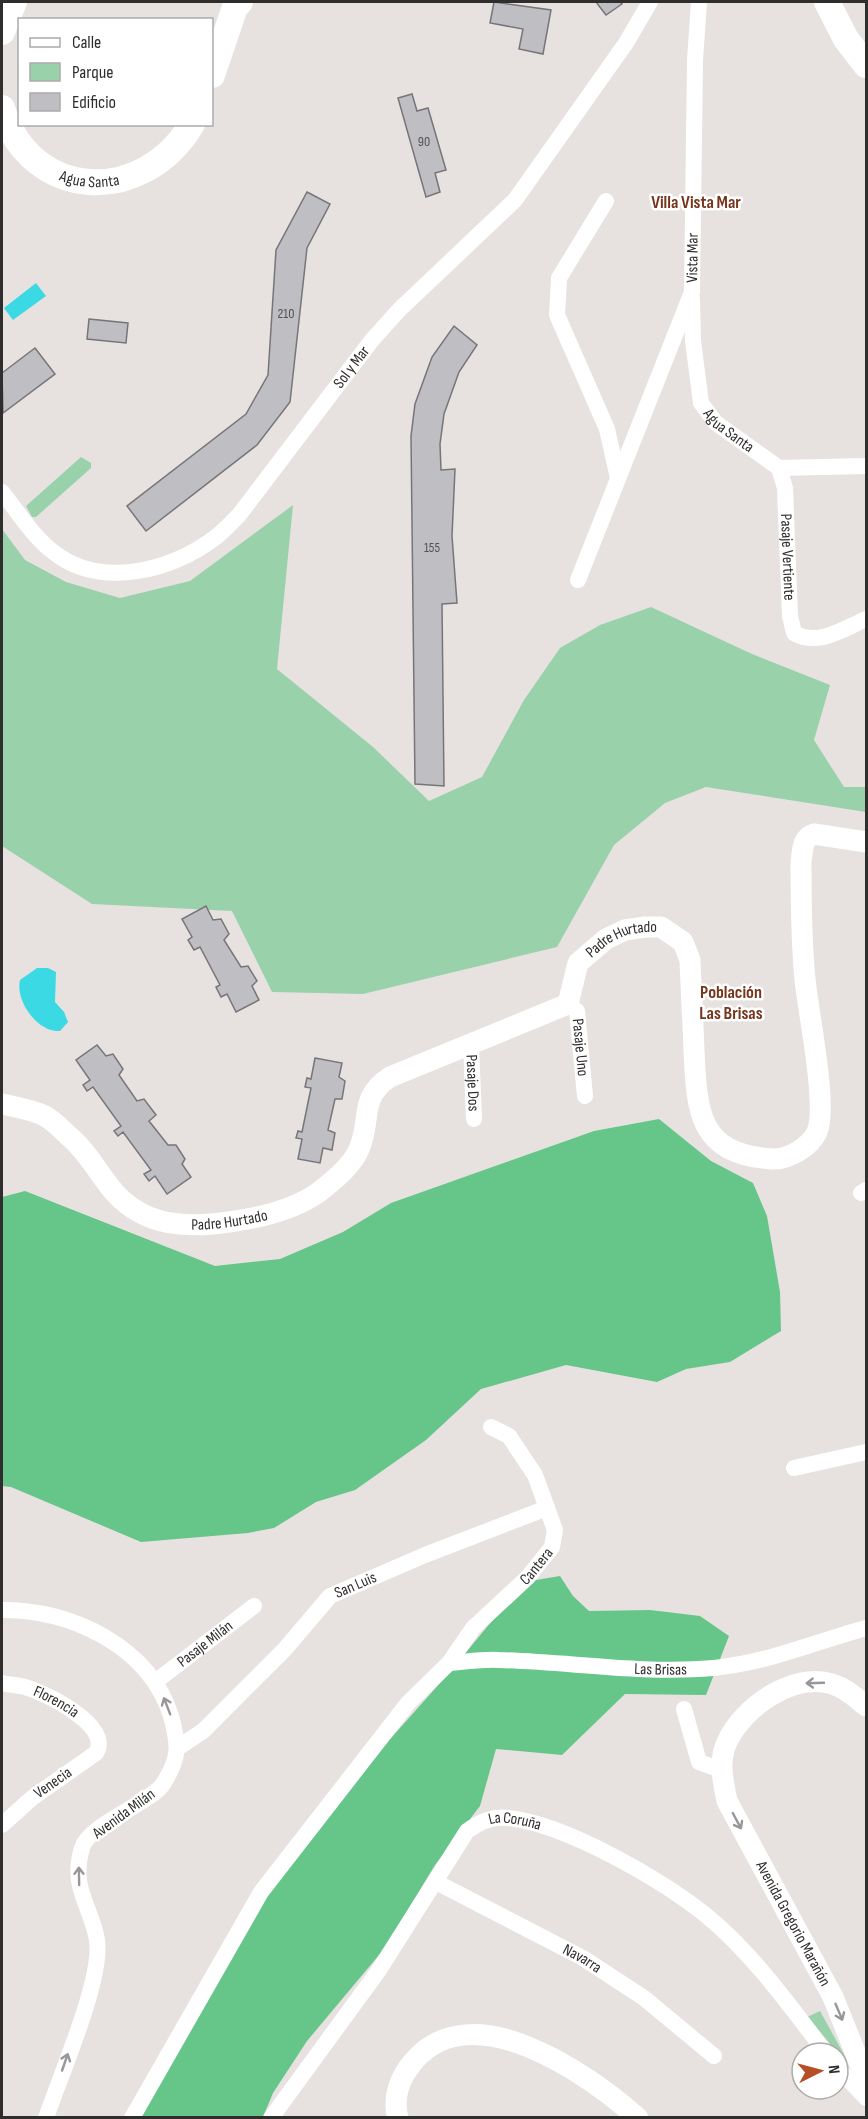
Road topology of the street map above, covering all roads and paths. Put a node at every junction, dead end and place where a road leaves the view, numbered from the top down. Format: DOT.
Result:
graph roads {
  1 [pos="14,2"];
  2 [pos="650,2"];
  3 [pos="699,2"];
  4 [pos="827,2"];
  5 [pos="237,3"];
  6 [pos="2,32"];
  7 [pos="867,65"];
  8 [pos="213,72"];
  9 [pos="2,108"];
  10 [pos="190,126"];
  11 [pos="606,201"];
  12 [pos="692,292"];
  13 [pos="607,429"];
  14 [pos="638,433"];
  15 [pos="867,466"];
  16 [pos="779,468"];
  17 [pos="618,478"];
  18 [pos="2,492"];
  19 [pos="578,580"];
  20 [pos="867,619"];
  21 [pos="867,842"];
  22 [pos="568,1004"];
  23 [pos="471,1045"];
  24 [pos="585,1096"];
  25 [pos="2,1104"];
  26 [pos="474,1119"];
  27 [pos="491,1427"];
  28 [pos="867,1452"];
  29 [pos="794,1468"];
  30 [pos="547,1508"];
  31 [pos="254,1606"];
  32 [pos="2,1610"];
  33 [pos="867,1628"];
  34 [pos="449,1664"];
  35 [pos="155,1682"];
  36 [pos="2,1683"];
  37 [pos="867,1706"];
  38 [pos="684,1709"];
  39 [pos="100,1740"];
  40 [pos="179,1747"];
  41 [pos="721,1770"];
  42 [pos="2,1825"];
  43 [pos="436,1882"];
  44 [pos="816,2041"];
  45 [pos="714,2056"];
  46 [pos="867,2079"];
  47 [pos="850,2080"];
  48 [pos="867,2098"];
  49 [pos="46,2118"];
  50 [pos="132,2118"];
  51 [pos="271,2118"];
  52 [pos="398,2118"];
  53 [pos="638,2118"];
  1 -- 6 [label="main road"];
  2 -- 18 [label="street, Sol y Mar"];
  3 -- 12 [label="street, Vista Mar"];
  4 -- 7 [label="main road"];
  5 -- 8 [label="main road"];
  9 -- 10 [label="main road, Agua Santa"];
  11 -- 13 [label="street"];
  12 -- 14 [label="street, Vista Mar"];
  12 -- 16 [label="street, Agua Santa"];
  13 -- 14 [label="street"];
  13 -- 17 [label="street"];
  14 -- 17 [label="street, Vista Mar"];
  15 -- 16 [label="street"];
  16 -- 20 [label="street, Pasaje Vertiente"];
  17 -- 19 [label="street, Vista Mar"];
  21 -- 22 [label="street, Padre Hurtado"];
  22 -- 23 [label="street, Padre Hurtado"];
  22 -- 24 [label="street, Pasaje Uno"];
  23 -- 25 [label="street, Padre Hurtado"];
  23 -- 26 [label="street, Pasaje Dos"];
  27 -- 30 [label="street, Cantera"];
  28 -- 29 [label="street"];
  30 -- 34 [label="street, Cantera"];
  30 -- 40 [label="street, San Luis"];
  31 -- 35 [label="street, Pasaje Milán"];
  32 -- 35 [label="street"];
  33 -- 34 [label="street, Las Brisas"];
  34 -- 50 [label="street"];
  40 -- 35 [label="street, one-way"];
  36 -- 39 [label="street, Florencia"];
  37 -- 41 [label="street, Avenida Gregorio Marañón, one-way"];
  38 -- 41 [label="street"];
  39 -- 42 [label="street, Venecia"];
  49 -- 40 [label="street, Avenida Milán, one-way"];
  41 -- 46 [label="street, Avenida Gregorio Marañón, one-way"];
  43 -- 44 [label="street, La Coruña"];
  43 -- 45 [label="street, Navarra"];
  43 -- 51 [label="street, La Coruña"];
  47 -- 48 [label="street"];
  52 -- 53 [label="street"];
}
